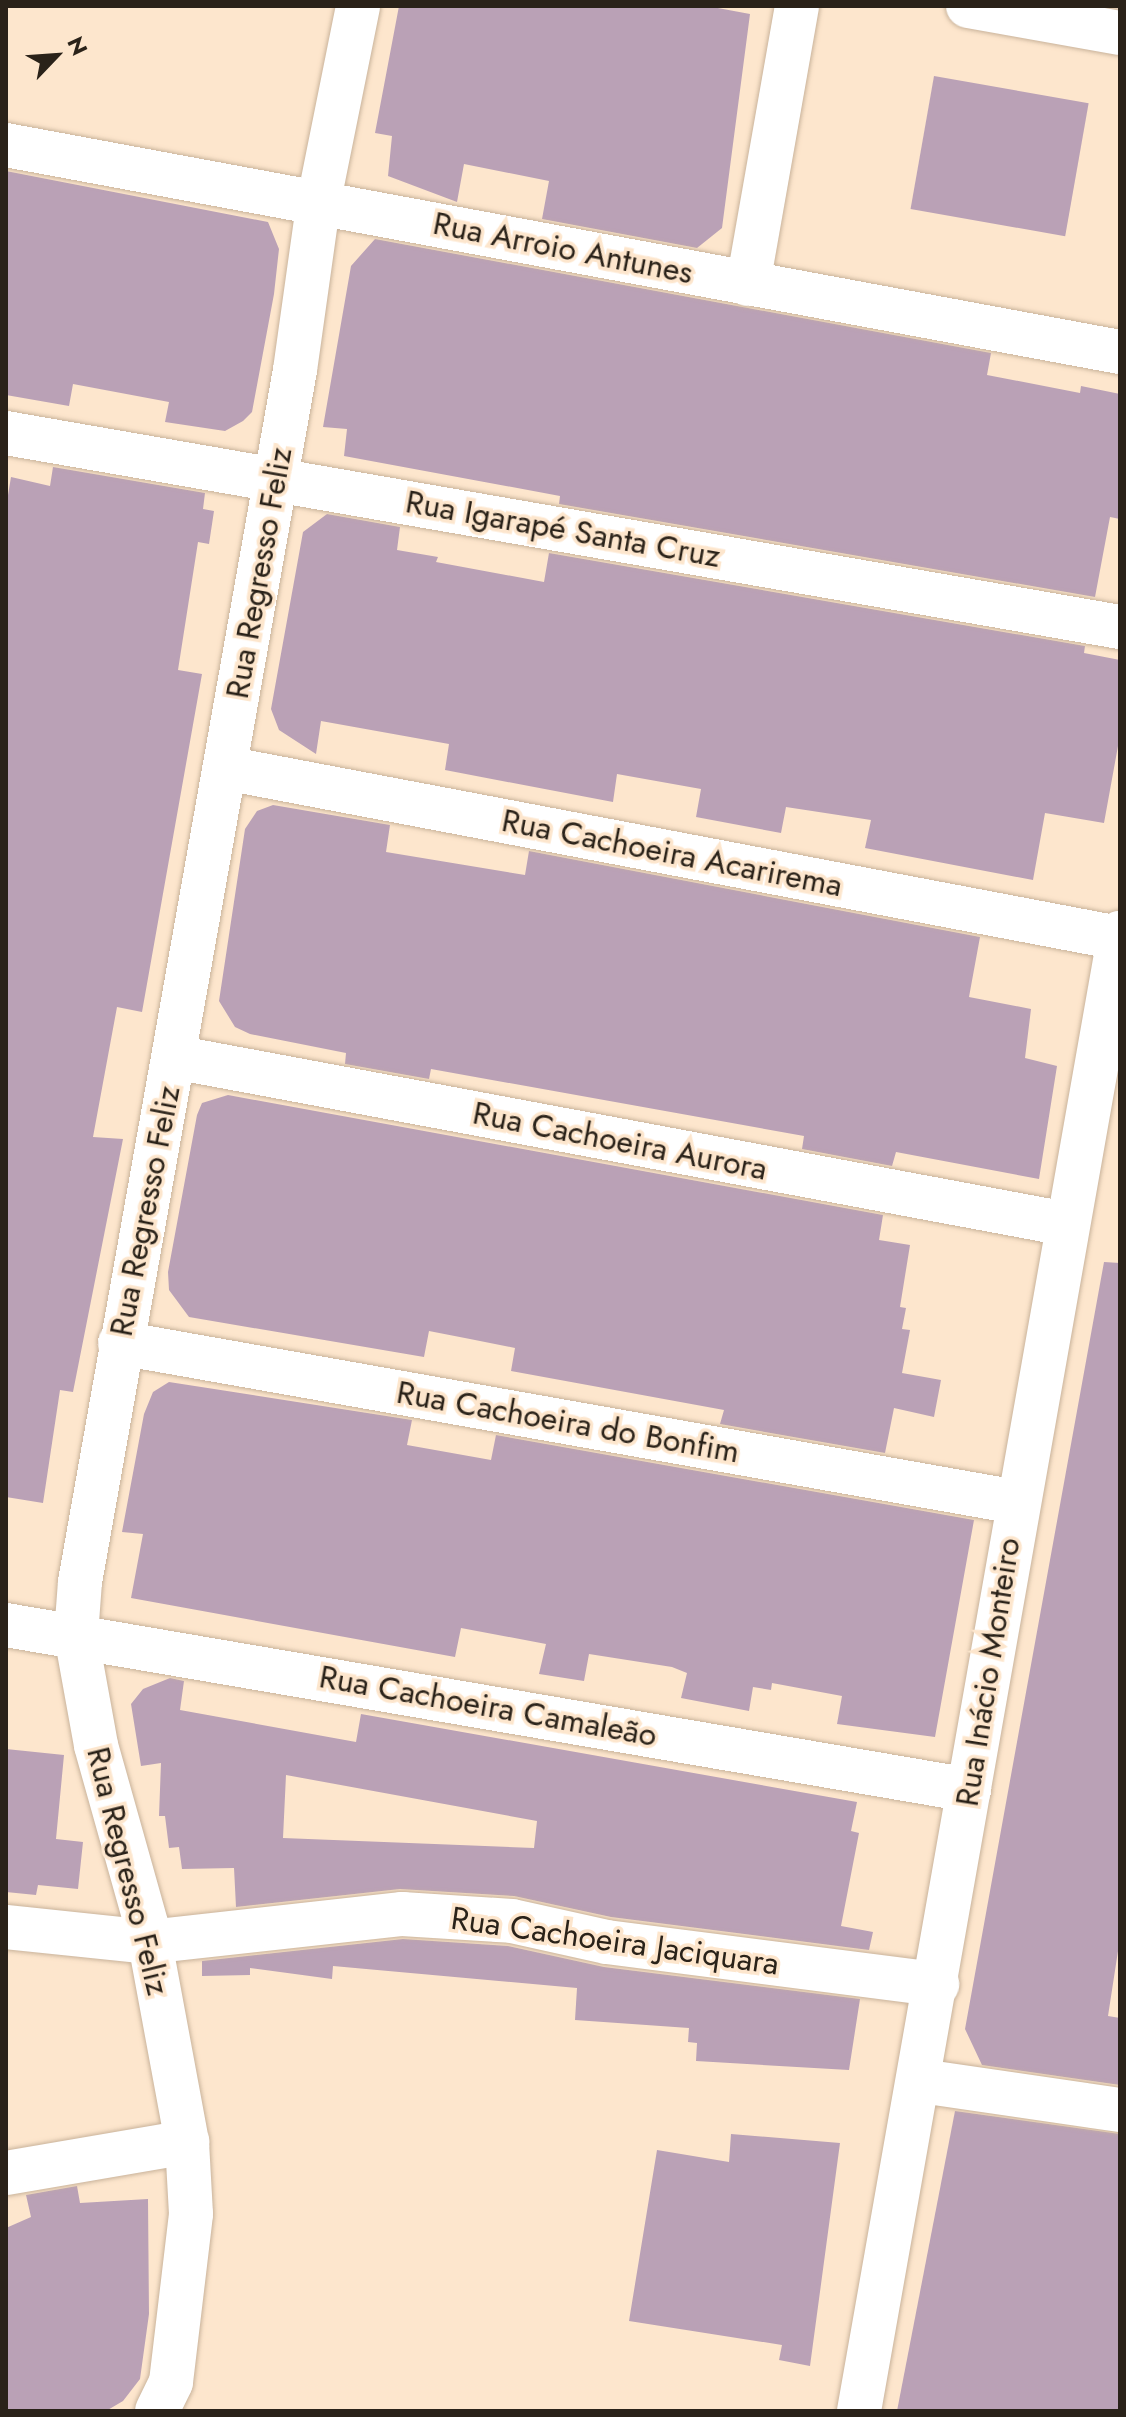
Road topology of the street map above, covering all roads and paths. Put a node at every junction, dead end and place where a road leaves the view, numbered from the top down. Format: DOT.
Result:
graph roads {
  1 [pos="358,6"];
  2 [pos="797,6"];
  3 [pos="968,6"];
  4 [pos="1120,33"];
  5 [pos="6,145"];
  6 [pos="319,200"];
  7 [pos="748,284"];
  8 [pos="1120,352"];
  9 [pos="6,433"];
  10 [pos="275,479"];
  11 [pos="1120,627"];
  12 [pos="225,768"];
  13 [pos="1120,935"];
  14 [pos="174,1057"];
  15 [pos="1108,1061"];
  16 [pos="1066,1224"];
  17 [pos="120,1343"];
  18 [pos="1016,1502"];
  19 [pos="6,1625"];
  20 [pos="76,1635"];
  21 [pos="969,1790"];
  22 [pos="6,1927"];
  23 [pos="148,1942"];
  24 [pos="937,1984"];
  25 [pos="921,2081"];
  26 [pos="1120,2110"];
  27 [pos="187,2142"];
  28 [pos="6,2173"];
  29 [pos="157,2411"];
  30 [pos="859,2411"];
  1 -- 6 [label="street, Rua Regresso Feliz"];
  2 -- 7 [label="street"];
  3 -- 4 [label="street"];
  5 -- 6 [label="street, Rua Arroio Antunes"];
  6 -- 7 [label="street, Rua Arroio Antunes"];
  6 -- 10 [label="street, Rua Regresso Feliz"];
  7 -- 8 [label="street, Rua Arroio Antunes"];
  9 -- 10 [label="street, Rua Igarapé Santa Cruz"];
  10 -- 11 [label="street, Rua Igarapé Santa Cruz"];
  10 -- 12 [label="street, Rua Regresso Feliz"];
  12 -- 13 [label="street, Rua Cachoeira Acarirema"];
  12 -- 14 [label="street, Rua Regresso Feliz"];
  13 -- 15 [label="street, Rua Inácio Monteiro"];
  14 -- 16 [label="street, Rua Cachoeira Aurora"];
  14 -- 17 [label="street, Rua Regresso Feliz"];
  15 -- 16 [label="street, Rua Inácio Monteiro"];
  16 -- 18 [label="street, Rua Inácio Monteiro"];
  17 -- 18 [label="street, Rua Cachoeira do Bonfim"];
  17 -- 20 [label="street, Rua Regresso Feliz"];
  18 -- 21 [label="street, Rua Inácio Monteiro"];
  19 -- 20 [label="street, Rua Cachoeira Camaleão"];
  20 -- 21 [label="street, Rua Cachoeira Camaleão"];
  20 -- 23 [label="street, Rua Regresso Feliz"];
  21 -- 24 [label="street, Rua Inácio Monteiro"];
  22 -- 23 [label="street, Rua Cachoeira Jaciquara"];
  23 -- 24 [label="street, Rua Cachoeira Jaciquara"];
  23 -- 27 [label="street, Rua Regresso Feliz"];
  24 -- 25 [label="street, Rua Inácio Monteiro"];
  25 -- 26 [label="street"];
  25 -- 30 [label="street, Rua Inácio Monteiro"];
  27 -- 28 [label="street"];
  27 -- 29 [label="street, Rua Regresso Feliz"];
}
